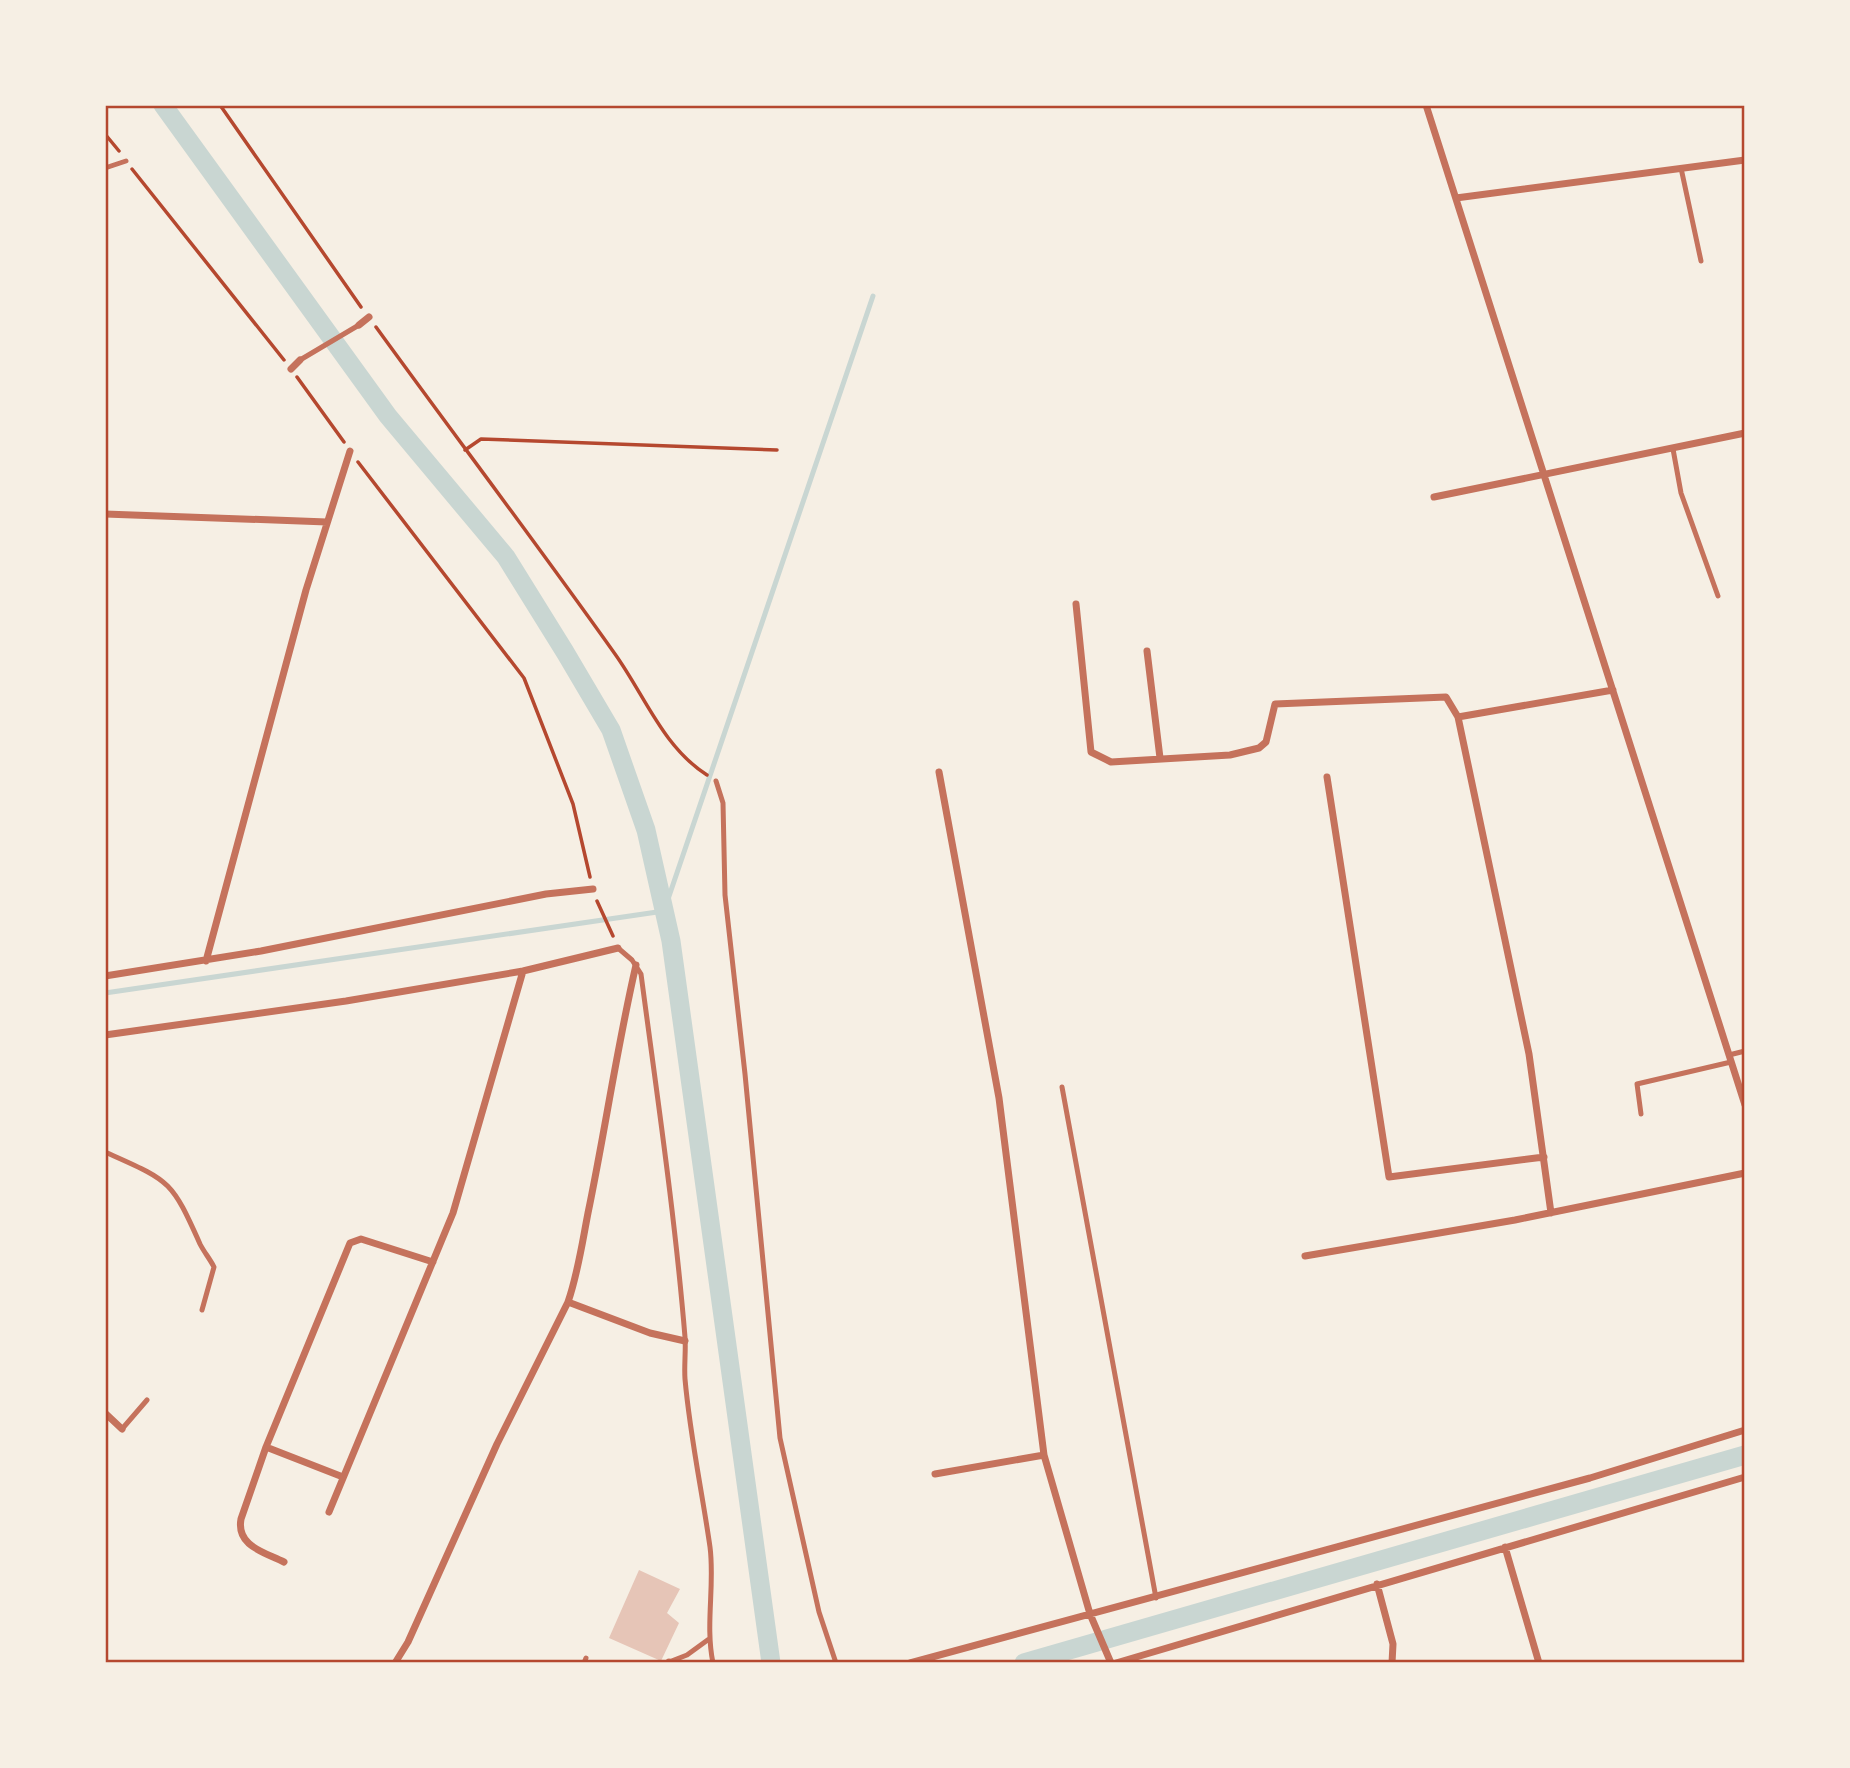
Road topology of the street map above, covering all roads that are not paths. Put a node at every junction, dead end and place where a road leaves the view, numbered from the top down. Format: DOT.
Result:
graph roads {
  1 [pos="1426,105"];
  2 [pos="1745,160"];
  3 [pos="126,161"];
  4 [pos="105,168"];
  5 [pos="1681,168"];
  6 [pos="1455,198"];
  7 [pos="1701,261"];
  8 [pos="369,317"];
  9 [pos="359,325"];
  10 [pos="300,360"];
  11 [pos="291,369"];
  12 [pos="1745,433"];
  13 [pos="1673,449"];
  14 [pos="350,451"];
  15 [pos="1544,474"];
  16 [pos="1434,498"];
  17 [pos="105,514"];
  18 [pos="327,522"];
  19 [pos="1718,596"];
  20 [pos="1076,604"];
  21 [pos="1147,651"];
  22 [pos="1613,690"];
  23 [pos="1458,717"];
  24 [pos="1160,758"];
  25 [pos="939,772"];
  26 [pos="1328,777"];
  27 [pos="716,781"];
  28 [pos="594,893"];
  29 [pos="617,944"];
  30 [pos="206,961"];
  31 [pos="636,965"];
  32 [pos="523,971"];
  33 [pos="105,976"];
  34 [pos="105,1035"];
  35 [pos="1745,1051"];
  36 [pos="1730,1058"];
  37 [pos="1062,1087"];
  38 [pos="1745,1105"];
  39 [pos="1641,1114"];
  40 [pos="105,1152"];
  41 [pos="1545,1157"];
  42 [pos="1745,1173"];
  43 [pos="1551,1213"];
  44 [pos="1305,1256"];
  45 [pos="433,1262"];
  46 [pos="568,1302"];
  47 [pos="202,1310"];
  48 [pos="685,1341"];
  49 [pos="147,1400"];
  50 [pos="105,1413"];
  51 [pos="122,1429"];
  52 [pos="1745,1430"];
  53 [pos="266,1447"];
  54 [pos="1044,1455"];
  55 [pos="935,1474"];
  56 [pos="343,1477"];
  57 [pos="1745,1477"];
  58 [pos="329,1512"];
  59 [pos="1505,1547"];
  60 [pos="284,1562"];
  61 [pos="1377,1584"];
  62 [pos="1156,1598"];
  63 [pos="1090,1615"];
  64 [pos="709,1639"];
  65 [pos="669,1662"];
  66 [pos="395,1663"];
  67 [pos="713,1663"];
  68 [pos="836,1663"];
  69 [pos="910,1663"];
  70 [pos="1111,1663"];
  71 [pos="1116,1663"];
  72 [pos="1392,1663"];
  73 [pos="1539,1663"];
  1 -- 6 [label="street"];
  2 -- 5 [label="street"];
  3 -- 4 [label="lane"];
  5 -- 6 [label="street"];
  5 -- 7 [label="lane"];
  6 -- 15 [label="street"];
  8 -- 9 [label="street"];
  9 -- 10 [label="lane"];
  10 -- 11 [label="street"];
  12 -- 13 [label="street"];
  13 -- 15 [label="street"];
  13 -- 19 [label="lane"];
  14 -- 18 [label="street"];
  15 -- 16 [label="street"];
  15 -- 22 [label="street"];
  17 -- 18 [label="street"];
  18 -- 30 [label="street"];
  20 -- 24 [label="street"];
  21 -- 24 [label="street"];
  22 -- 23 [label="street"];
  22 -- 36 [label="street"];
  23 -- 24 [label="street"];
  23 -- 41 [label="street"];
  25 -- 54 [label="street"];
  26 -- 41 [label="street"];
  27 -- 68 [label="lane"];
  28 -- 30 [label="street"];
  29 -- 31 [label="lane"];
  29 -- 32 [label="street"];
  30 -- 33 [label="street"];
  31 -- 46 [label="street"];
  31 -- 48 [label="lane"];
  32 -- 34 [label="street"];
  32 -- 45 [label="street"];
  35 -- 36 [label="lane"];
  36 -- 38 [label="street"];
  36 -- 39 [label="lane"];
  37 -- 62 [label="lane"];
  40 -- 47 [label="lane"];
  41 -- 43 [label="street"];
  42 -- 43 [label="street"];
  43 -- 44 [label="street"];
  45 -- 53 [label="street"];
  45 -- 56 [label="street"];
  46 -- 48 [label="street"];
  46 -- 66 [label="street"];
  48 -- 64 [label="lane"];
  49 -- 51 [label="lane"];
  50 -- 51 [label="street"];
  52 -- 62 [label="street"];
  53 -- 56 [label="street"];
  53 -- 60 [label="street"];
  54 -- 55 [label="street"];
  54 -- 63 [label="street"];
  56 -- 58 [label="street"];
  57 -- 59 [label="street"];
  59 -- 61 [label="street"];
  59 -- 73 [label="street"];
  61 -- 71 [label="street"];
  61 -- 72 [label="street"];
  62 -- 63 [label="street"];
  63 -- 69 [label="street"];
  63 -- 70 [label="street"];
  64 -- 65 [label="lane"];
  64 -- 67 [label="lane"];
}
